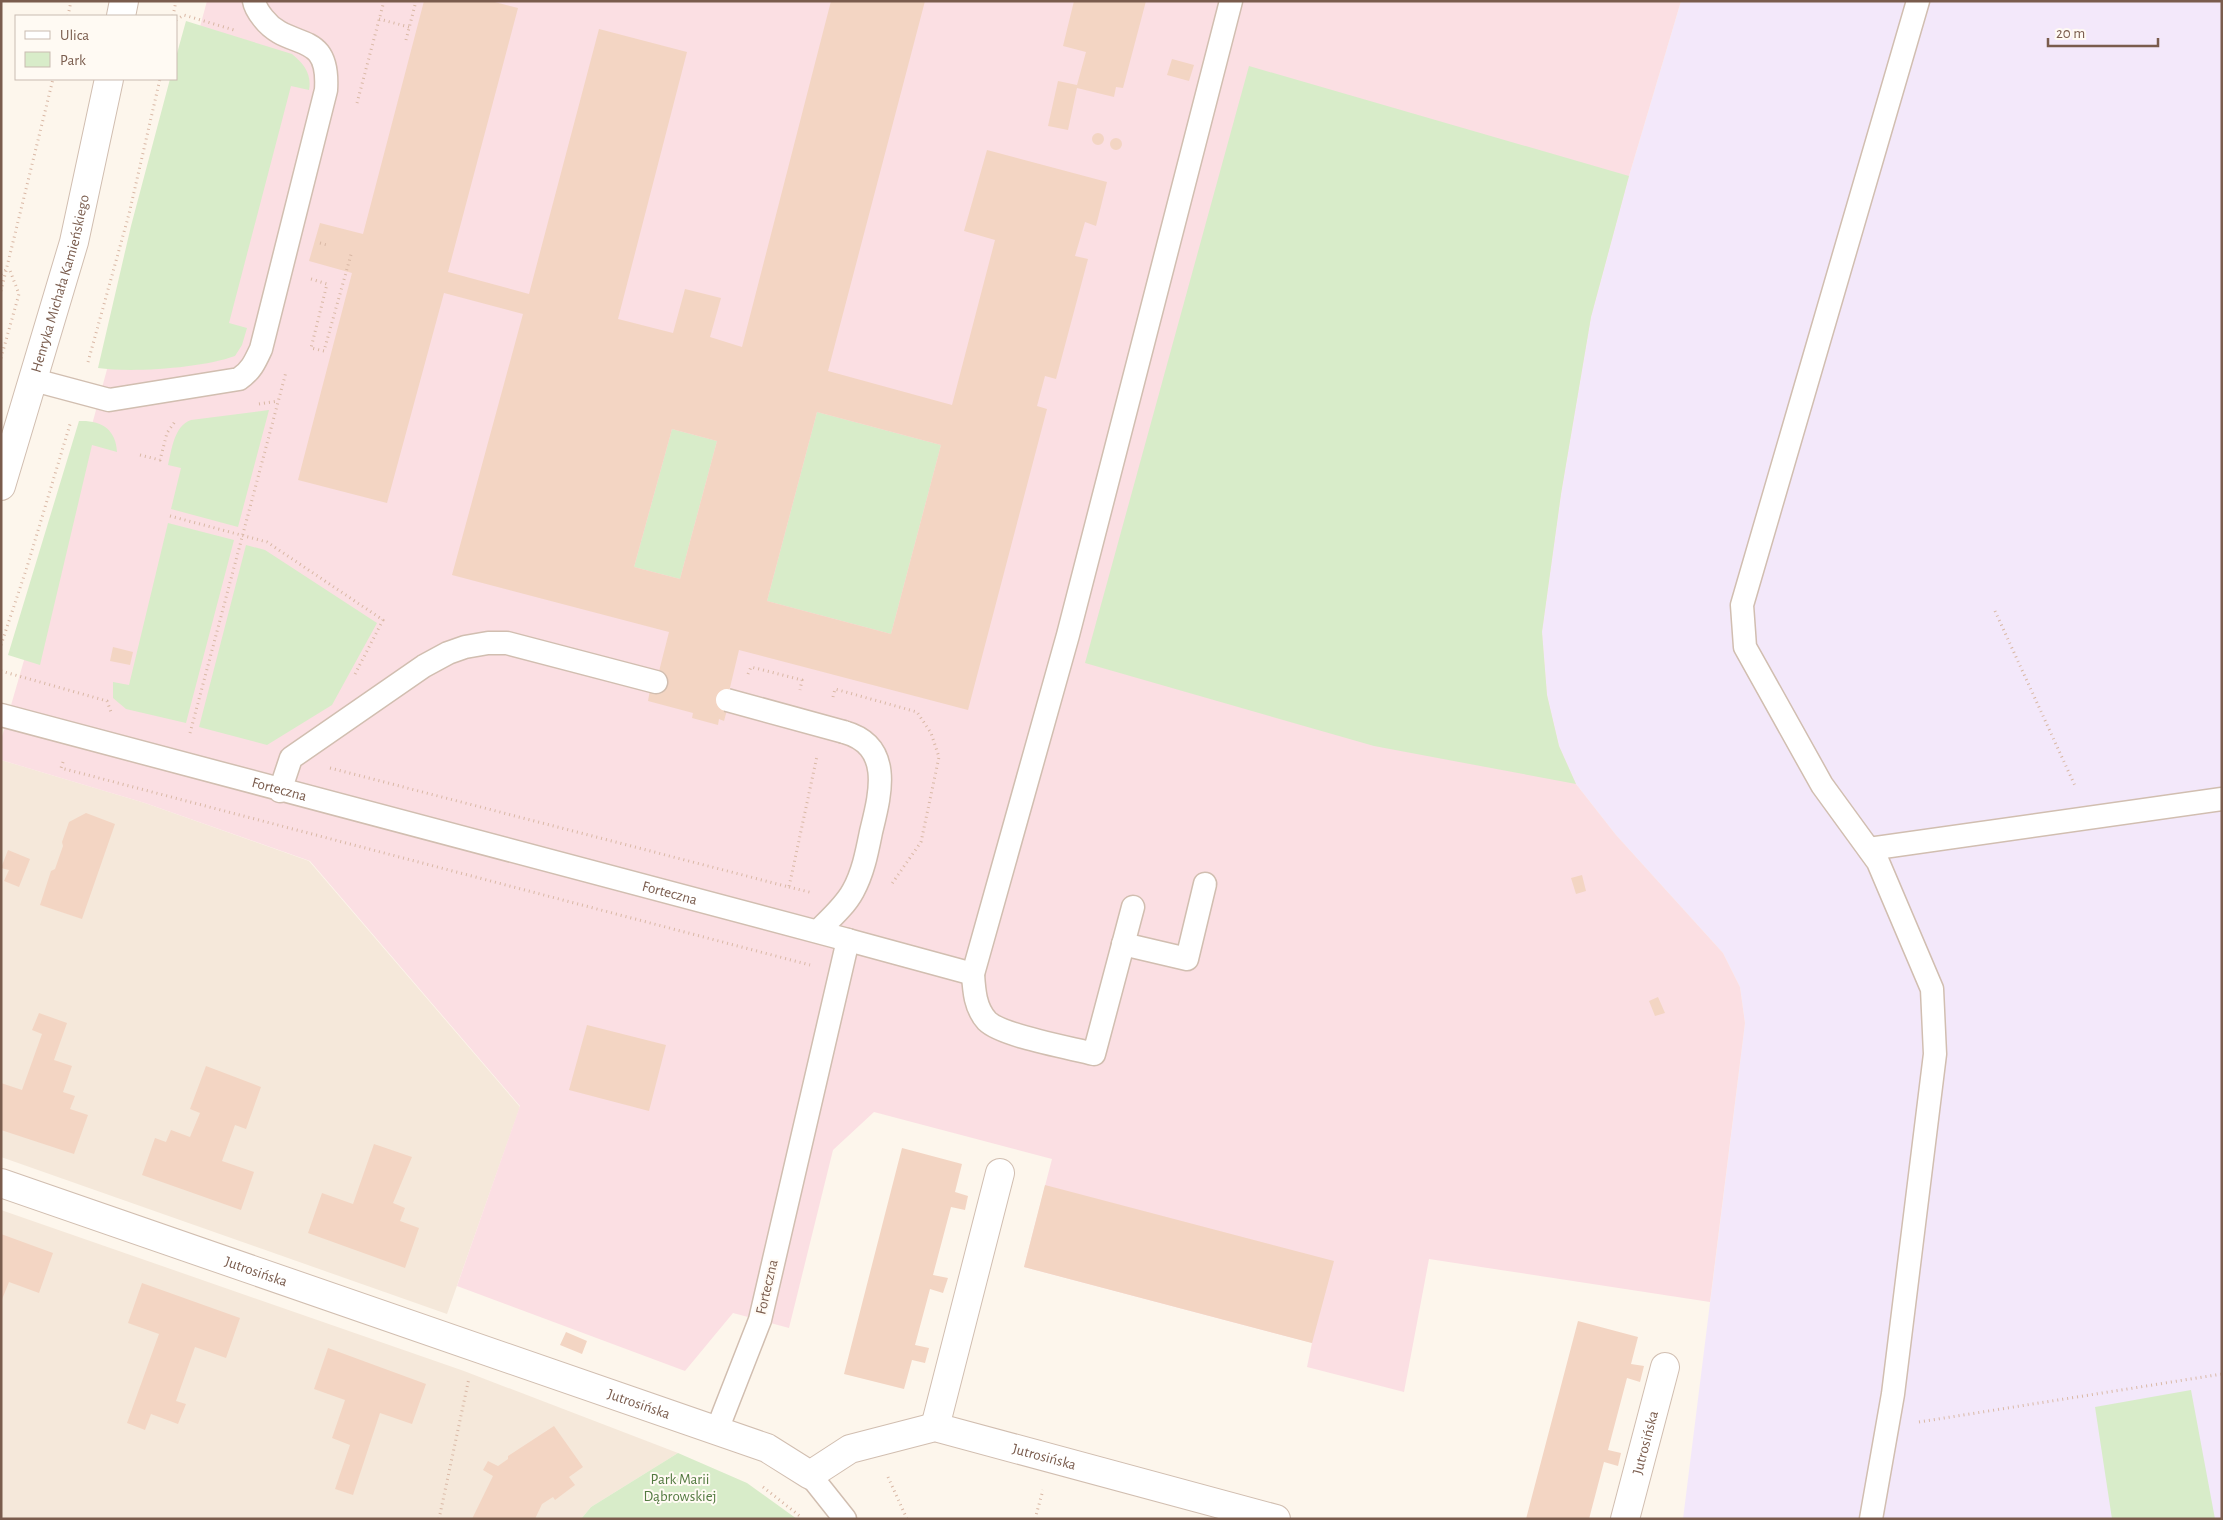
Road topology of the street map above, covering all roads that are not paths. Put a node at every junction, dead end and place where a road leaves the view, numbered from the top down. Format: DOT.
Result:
graph roads {
  1 [pos="124,1"];
  2 [pos="254,1"];
  3 [pos="1231,1"];
  4 [pos="1918,1"];
  5 [pos="121,15"];
  6 [pos="109,80"];
  7 [pos="34,380"];
  8 [pos="1,486"];
  9 [pos="656,682"];
  10 [pos="726,700"];
  11 [pos="1,715"];
  12 [pos="280,791"];
  13 [pos="2222,799"];
  14 [pos="1869,849"];
  15 [pos="1205,884"];
  16 [pos="1132,907"];
  17 [pos="818,931"];
  18 [pos="848,940"];
  19 [pos="1123,944"];
  20 [pos="972,974"];
  21 [pos="1000,1173"];
  22 [pos="1,1183"];
  23 [pos="1665,1367"];
  24 [pos="935,1428"];
  25 [pos="717,1430"];
  26 [pos="810,1475"];
  27 [pos="845,1519"];
  28 [pos="1276,1519"];
  29 [pos="1625,1519"];
  30 [pos="1871,1519"];
  1 -- 5 [label="street"];
  2 -- 7 [label="lane"];
  3 -- 20 [label="lane"];
  4 -- 14 [label="lane"];
  6 -- 7 [label="street, Henryka Michała Kamieńskiego"];
  7 -- 8 [label="street, Henryka Michała Kamieńskiego"];
  9 -- 12 [label="lane"];
  10 -- 17 [label="lane, bridge"];
  11 -- 12 [label="lane, Forteczna"];
  12 -- 17 [label="lane, Forteczna"];
  13 -- 14 [label="lane"];
  14 -- 30 [label="lane"];
  15 -- 19 [label="lane"];
  16 -- 19 [label="lane"];
  17 -- 18 [label="lane, Forteczna"];
  18 -- 20 [label="lane"];
  18 -- 25 [label="lane, Forteczna"];
  19 -- 20 [label="lane"];
  21 -- 24 [label="street"];
  22 -- 25 [label="street, Jutrosińska"];
  23 -- 29 [label="street, Jutrosińska"];
  24 -- 26 [label="street, Jutrosińska"];
  24 -- 28 [label="street, Jutrosińska"];
  25 -- 26 [label="street, Jutrosińska"];
  26 -- 27 [label="lane"];
}
